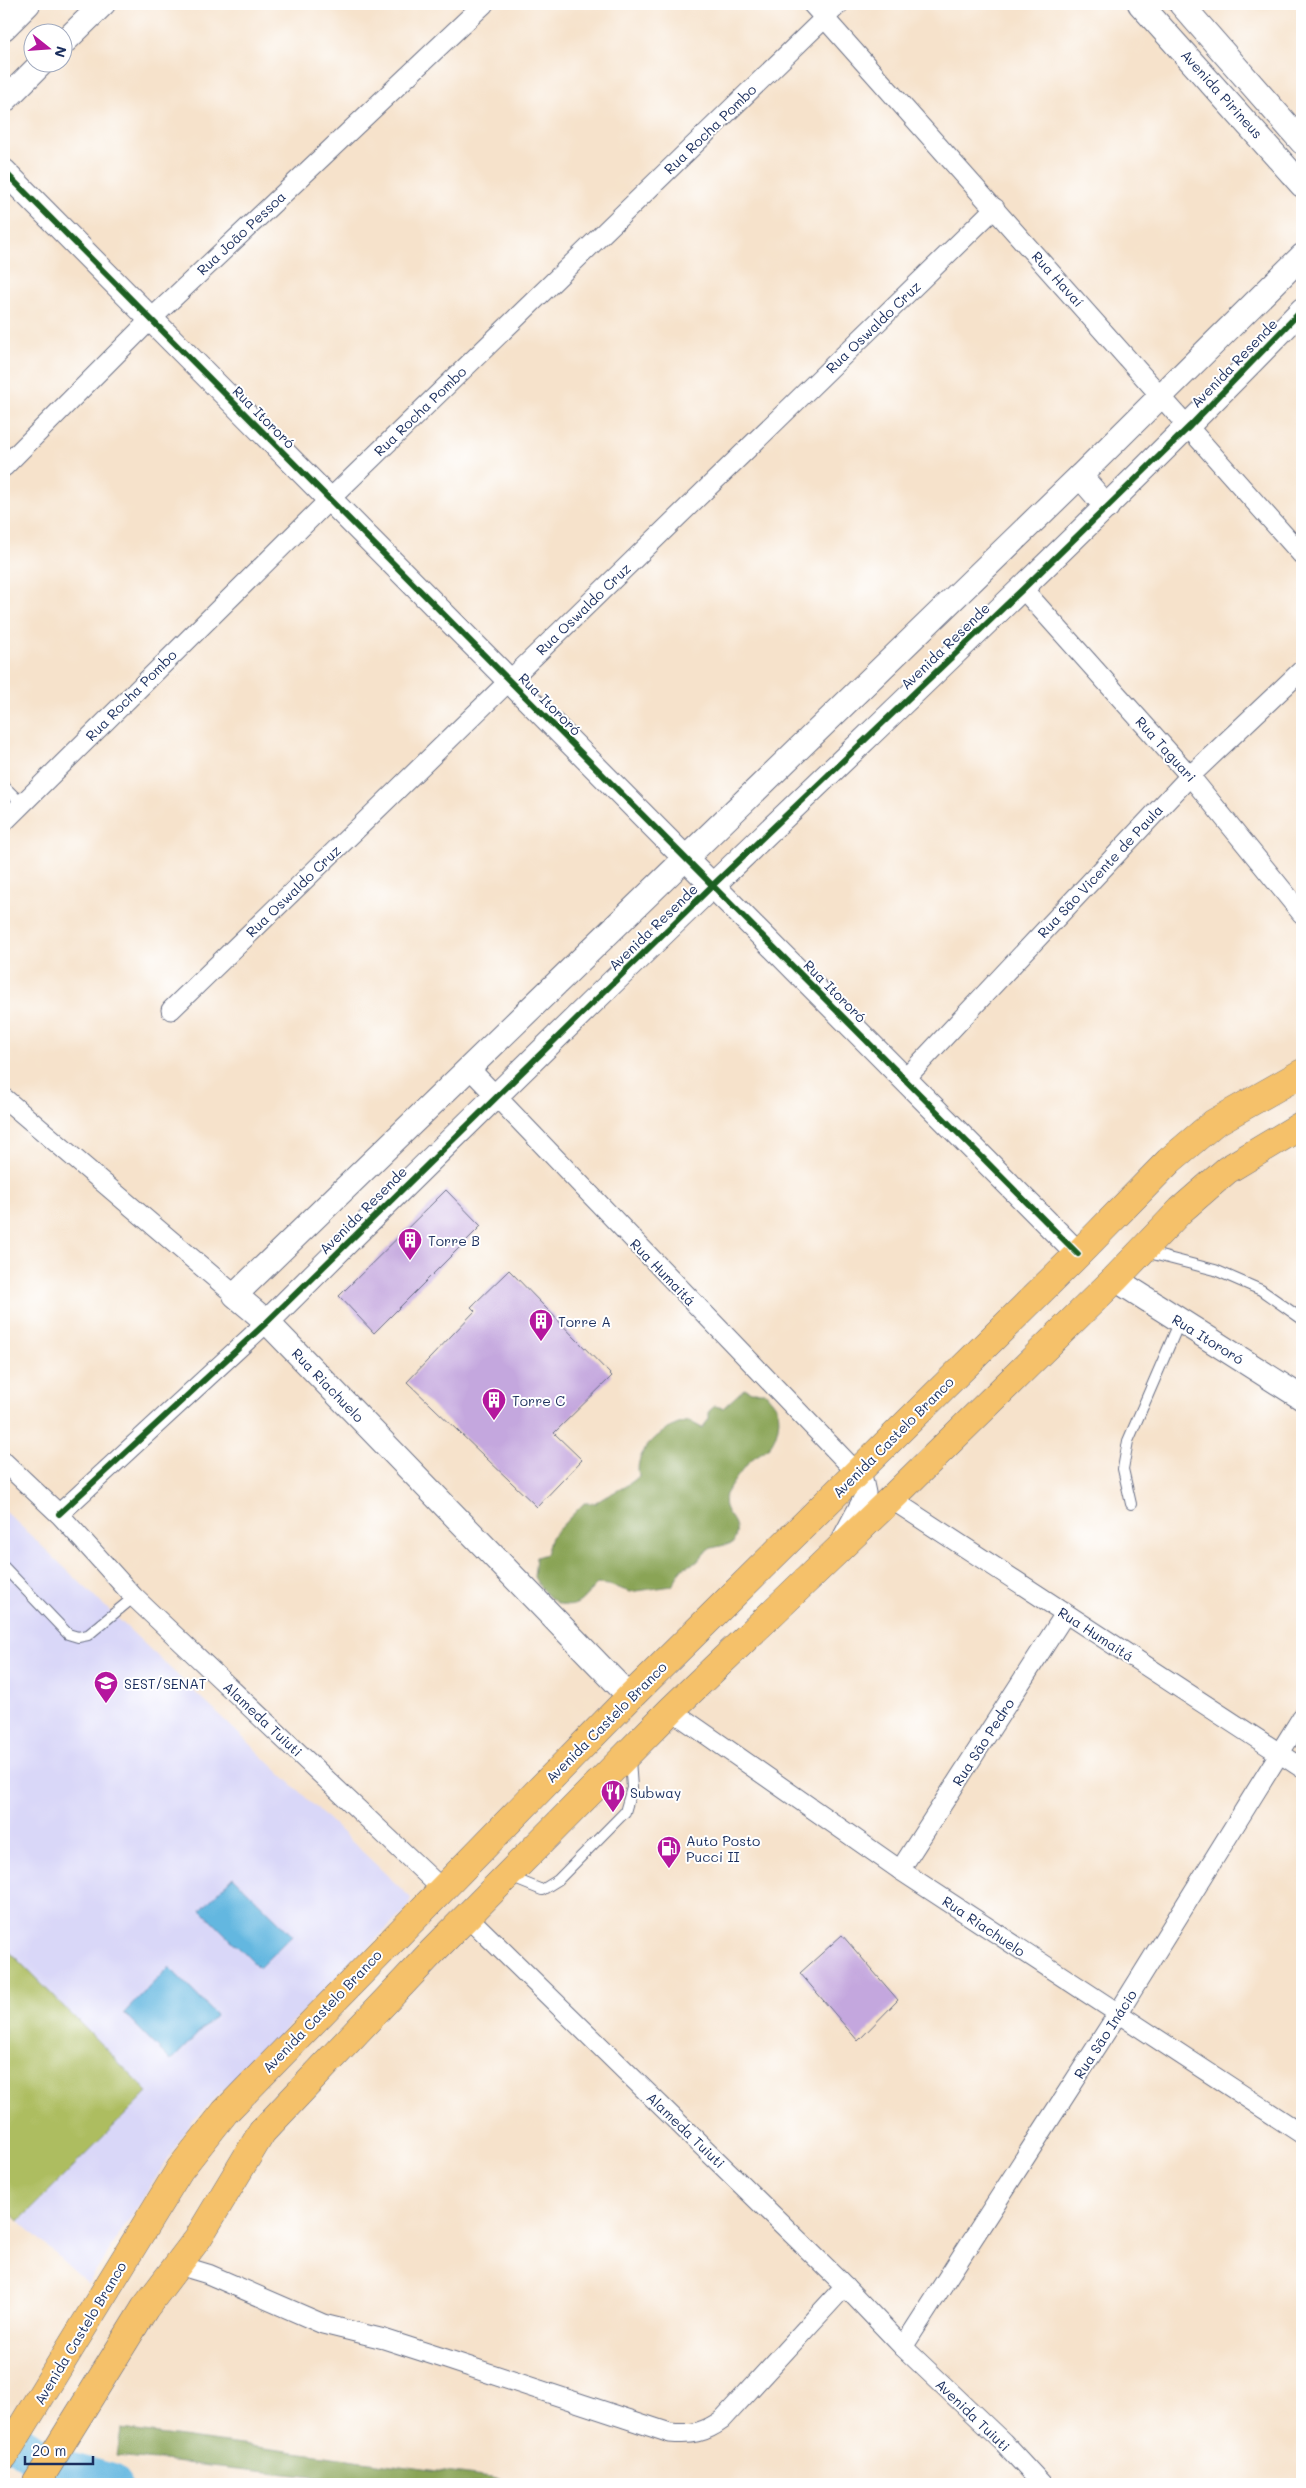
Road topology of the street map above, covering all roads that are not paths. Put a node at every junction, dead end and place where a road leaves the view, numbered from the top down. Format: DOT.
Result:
graph roads {
  1 [pos="28,4"];
  2 [pos="104,4"];
  3 [pos="484,4"];
  4 [pos="812,4"];
  5 [pos="839,4"];
  6 [pos="1140,4"];
  7 [pos="1181,4"];
  8 [pos="824,18"];
  9 [pos="4,28"];
  10 [pos="72,34"];
  11 [pos="33,72"];
  12 [pos="4,100"];
  13 [pos="1302,142"];
  14 [pos="4,170"];
  15 [pos="1302,185"];
  16 [pos="995,208"];
  17 [pos="1302,256"];
  18 [pos="1302,310"];
  19 [pos="150,320"];
  20 [pos="1162,396"];
  21 [pos="1190,426"];
  22 [pos="4,468"];
  23 [pos="1080,476"];
  24 [pos="329,500"];
  25 [pos="1107,507"];
  26 [pos="1302,555"];
  27 [pos="1023,589"];
  28 [pos="1302,670"];
  29 [pos="509,681"];
  30 [pos="1190,776"];
  31 [pos="4,786"];
  32 [pos="22,804"];
  33 [pos="4,822"];
  34 [pos="687,859"];
  35 [pos="714,885"];
  36 [pos="1302,914"];
  37 [pos="171,1010"];
  38 [pos="470,1069"];
  39 [pos="1302,1073"];
  40 [pos="905,1079"];
  41 [pos="495,1097"];
  42 [pos="4,1098"];
  43 [pos="1302,1125"];
  44 [pos="1141,1251"];
  45 [pos="1078,1254"];
  46 [pos="1115,1279"];
  47 [pos="235,1295"];
  48 [pos="1302,1319"];
  49 [pos="1180,1321"];
  50 [pos="267,1322"];
  51 [pos="1302,1398"];
  52 [pos="4,1462"];
  53 [pos="857,1473"];
  54 [pos="891,1499"];
  55 [pos="1131,1504"];
  56 [pos="59,1514"];
  57 [pos="833,1555"];
  58 [pos="4,1567"];
  59 [pos="134,1597"];
  60 [pos="1065,1614"];
  61 [pos="630,1697"];
  62 [pos="671,1710"];
  63 [pos="1302,1717"];
  64 [pos="630,1753"];
  65 [pos="1279,1753"];
  66 [pos="1302,1768"];
  67 [pos="900,1870"];
  68 [pos="507,1876"];
  69 [pos="441,1888"];
  70 [pos="467,1916"];
  71 [pos="1117,2015"];
  72 [pos="1302,2134"];
  73 [pos="198,2238"];
  74 [pos="178,2265"];
  75 [pos="208,2274"];
  76 [pos="845,2286"];
  77 [pos="903,2347"];
  78 [pos="4,2456"];
  79 [pos="36,2484"];
  80 [pos="1042,2484"];
  1 -- 9 [label="street"];
  2 -- 10 [label="street"];
  3 -- 19 [label="street, Rua João Pessoa"];
  4 -- 8 [label="street, Rua Havaí"];
  5 -- 8 [label="street, Rua Rocha Pombo"];
  6 -- 15 [label="street, Avenida Pirineus"];
  7 -- 13 [label="street, Avenida Pirineus"];
  8 -- 16 [label="street, Rua Havaí"];
  8 -- 24 [label="street, Rua Rocha Pombo"];
  11 -- 12 [label="street"];
  14 -- 19 [label="street, Rua Itororó"];
  16 -- 20 [label="street, Rua Havaí"];
  16 -- 29 [label="street, Rua Oswaldo Cruz"];
  17 -- 20 [label="street, Avenida Resende"];
  18 -- 21 [label="street, Avenida Resende"];
  19 -- 22 [label="street, Rua João Pessoa"];
  19 -- 24 [label="street, Rua Itororó"];
  20 -- 21 [label="street, Rua Havaí"];
  20 -- 23 [label="street, Avenida Resende"];
  21 -- 25 [label="street, Avenida Resende"];
  21 -- 26 [label="street, Rua Havaí"];
  23 -- 25 [label="street"];
  23 -- 34 [label="street, Avenida Resende"];
  24 -- 29 [label="street, Rua Itororó"];
  24 -- 32 [label="street, Rua Rocha Pombo"];
  25 -- 27 [label="street, Avenida Resende"];
  27 -- 30 [label="street, Rua Taguari"];
  27 -- 35 [label="street, Avenida Resende"];
  28 -- 30 [label="street, Rua São Vicente de Paula"];
  29 -- 34 [label="street, Rua Itororó"];
  29 -- 37 [label="street, Rua Oswaldo Cruz"];
  30 -- 36 [label="street, Rua Taguari"];
  30 -- 40 [label="street, Rua São Vicente de Paula"];
  31 -- 32 [label="lane"];
  32 -- 33 [label="street, Rua Rocha Pombo"];
  34 -- 35 [label="street, Rua Itororó"];
  34 -- 38 [label="street, Avenida Resende"];
  35 -- 40 [label="street, Rua Itororó"];
  35 -- 41 [label="street, Avenida Resende"];
  38 -- 41 [label="street, Rua Humaitá"];
  38 -- 47 [label="street, Avenida Resende"];
  39 -- 45 [label="main road, Avenida Castelo Branco"];
  40 -- 45 [label="street, Rua Itororó"];
  41 -- 50 [label="street, Avenida Resende"];
  41 -- 53 [label="street, Rua Humaitá"];
  42 -- 47 [label="street, Rua Riachuelo"];
  43 -- 44 [label="main road"];
  44 -- 46 [label="main road"];
  44 -- 48 [label="lane"];
  45 -- 53 [label="main road, Avenida Castelo Branco"];
  46 -- 49 [label="street, Rua Itororó"];
  46 -- 54 [label="main road"];
  47 -- 50 [label="street, Rua Riachuelo"];
  49 -- 51 [label="street, Rua Itororó"];
  49 -- 55 [label="lane"];
  50 -- 56 [label="street, Avenida Resende"];
  50 -- 61 [label="street, Rua Riachuelo"];
  52 -- 56 [label="street, Alameda Tuiuti"];
  53 -- 57 [label="street"];
  53 -- 61 [label="main road, Avenida Castelo Branco"];
  54 -- 57 [label="main road"];
  54 -- 60 [label="street, Rua Humaitá"];
  56 -- 59 [label="street, Alameda Tuiuti"];
  57 -- 62 [label="main road"];
  58 -- 59 [label="lane"];
  59 -- 69 [label="street, Alameda Tuiuti"];
  60 -- 65 [label="street, Rua Humaitá"];
  60 -- 67 [label="street, Rua São Pedro"];
  61 -- 69 [label="main road, Avenida Castelo Branco"];
  62 -- 64 [label="main road"];
  62 -- 67 [label="street, Rua Riachuelo"];
  63 -- 65 [label="street, Rua São Inácio"];
  64 -- 68 [label="main road"];
  64 -- 68 [label="lane"];
  65 -- 66 [label="street, Rua Humaitá"];
  65 -- 71 [label="street, Rua São Inácio"];
  67 -- 71 [label="street, Rua Riachuelo"];
  68 -- 70 [label="main road"];
  69 -- 78 [label="main road, Avenida Castelo Branco"];
  70 -- 73 [label="main road"];
  70 -- 76 [label="street, Alameda Tuiuti"];
  71 -- 72 [label="street, Rua Riachuelo"];
  71 -- 77 [label="street, Rua São Inácio"];
  73 -- 74 [label="main road"];
  73 -- 75 [label="street"];
  74 -- 75 [label="street"];
  74 -- 79 [label="main road"];
  75 -- 76 [label="street"];
  76 -- 77 [label="street, Alameda Tuiuti"];
  77 -- 80 [label="street, Avenida Tuiuti"];
}
